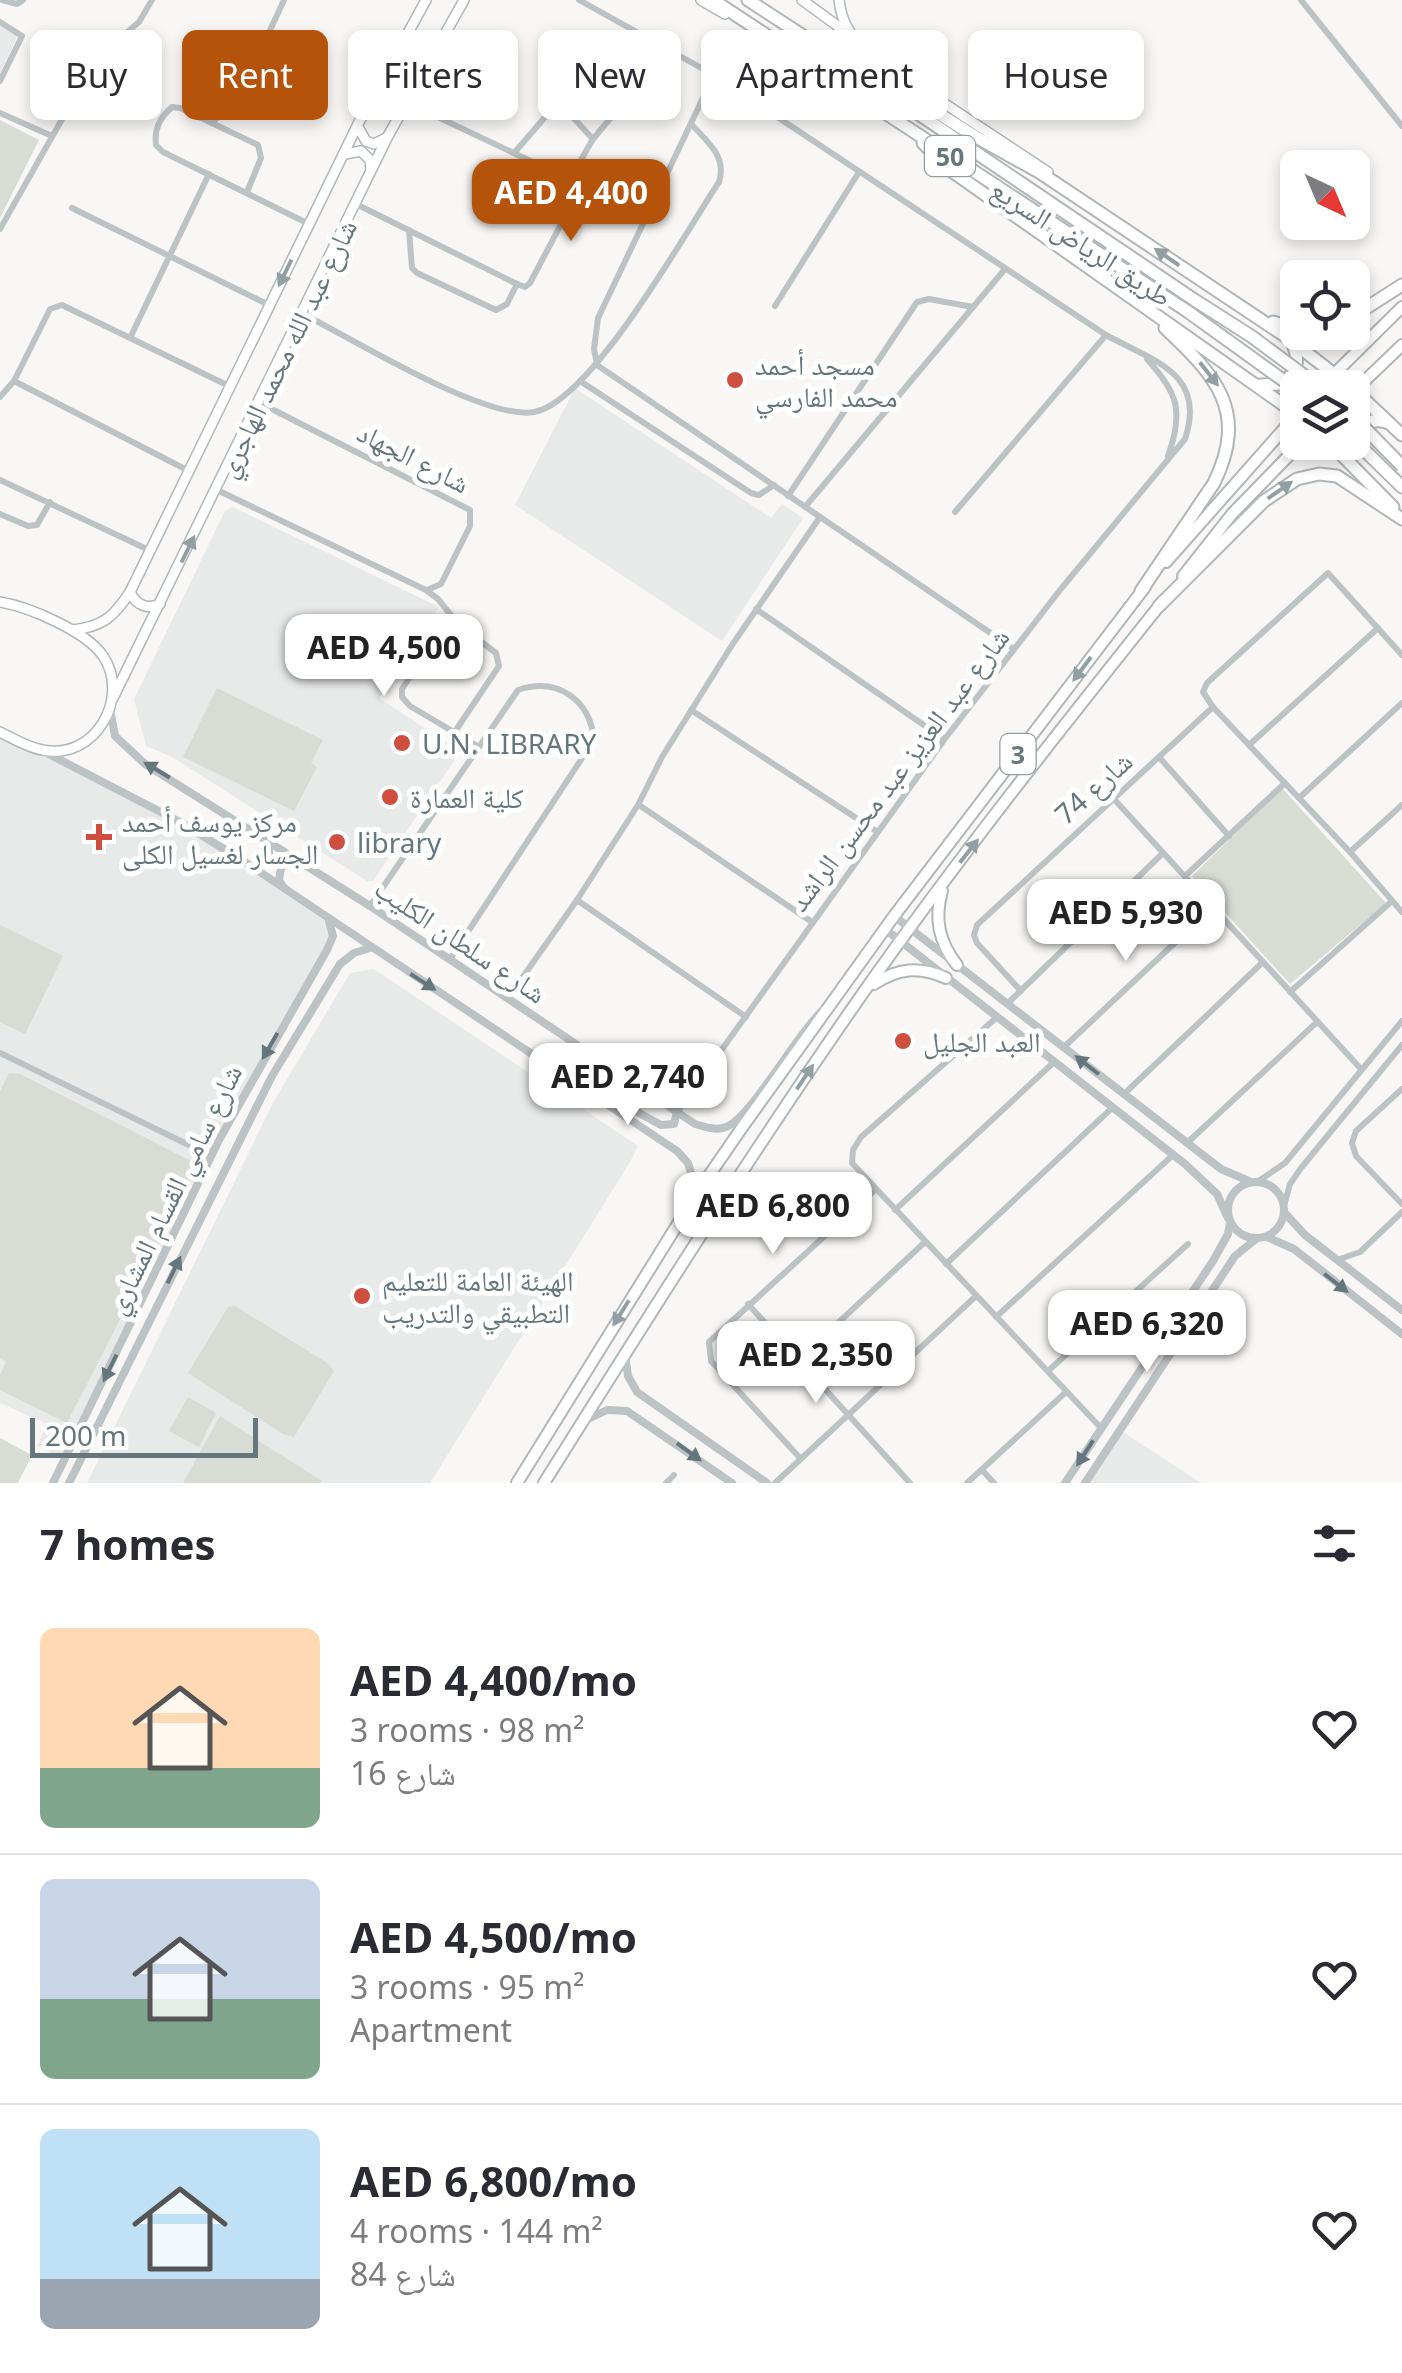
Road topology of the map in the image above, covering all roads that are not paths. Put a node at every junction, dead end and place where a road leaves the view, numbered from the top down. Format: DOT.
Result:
graph roads {
  1 [pos="2,0"];
  2 [pos="23,0"];
  3 [pos="152,0"];
  4 [pos="284,0"];
  5 [pos="426,0"];
  6 [pos="464,0"];
  7 [pos="579,0"];
  8 [pos="702,0"];
  9 [pos="712,0"];
  10 [pos="748,0"];
  11 [pos="802,0"];
  12 [pos="839,0"];
  13 [pos="1302,0"];
  14 [pos="0,22"];
  15 [pos="447,30"];
  16 [pos="635,30"];
  17 [pos="752,30"];
  18 [pos="756,30"];
  19 [pos="794,30"];
  20 [pos="843,30"];
  21 [pos="847,30"];
  22 [pos="0,81"];
  23 [pos="701,105"];
  24 [pos="948,106"];
  25 [pos="0,112"];
  26 [pos="948,118"];
  27 [pos="396,120"];
  28 [pos="446,120"];
  29 [pos="609,120"];
  30 [pos="780,120"];
  31 [pos="895,120"];
  32 [pos="925,120"];
  33 [pos="212,123"];
  34 [pos="358,124"];
  35 [pos="692,125"];
  36 [pos="1402,126"];
  37 [pos="914,132"];
  38 [pos="52,136"];
  39 [pos="388,136"];
  40 [pos="593,139"];
  41 [pos="516,152"];
  42 [pos="343,155"];
  43 [pos="370,172"];
  44 [pos="859,172"];
  45 [pos="209,174"];
  46 [pos="570,179"];
  47 [pos="247,192"];
  48 [pos="356,204"];
  49 [pos="72,208"];
  50 [pos="1114,221"];
  51 [pos="308,224"];
  52 [pos="0,228"];
  53 [pos="408,230"];
  54 [pos="170,256"];
  55 [pos="1005,269"];
  56 [pos="517,284"];
  57 [pos="1402,285"];
  58 [pos="269,305"];
  59 [pos="1140,305"];
  60 [pos="1370,305"];
  61 [pos="775,306"];
  62 [pos="1192,306"];
  63 [pos="1402,307"];
  64 [pos="974,308"];
  65 [pos="304,314"];
  66 [pos="1280,325"];
  67 [pos="1106,336"];
  68 [pos="130,338"];
  69 [pos="1402,345"];
  70 [pos="1295,350"];
  71 [pos="1310,350"];
  72 [pos="1146,357"];
  73 [pos="597,365"];
  74 [pos="1296,370"];
  75 [pos="1331,370"];
  76 [pos="1337,370"];
  77 [pos="1370,374"];
  78 [pos="1280,377"];
  79 [pos="14,381"];
  80 [pos="580,381"];
  81 [pos="1256,384"];
  82 [pos="229,386"];
  83 [pos="0,397"];
  84 [pos="258,402"];
  85 [pos="1280,402"];
  86 [pos="1370,405"];
  87 [pos="1370,421"];
  88 [pos="1392,425"];
  89 [pos="1280,433"];
  90 [pos="1370,433"];
  91 [pos="1402,435"];
  92 [pos="1370,457"];
  93 [pos="1284,460"];
  94 [pos="1348,460"];
  95 [pos="1353,460"];
  96 [pos="1166,462"];
  97 [pos="1353,465"];
  98 [pos="1402,466"];
  99 [pos="188,470"];
  100 [pos="0,480"];
  101 [pos="774,485"];
  102 [pos="1402,488"];
  103 [pos="217,490"];
  104 [pos="788,496"];
  105 [pos="50,502"];
  106 [pos="806,507"];
  107 [pos="954,512"];
  108 [pos="0,514"];
  109 [pos="820,517"];
  110 [pos="1402,518"];
  111 [pos="150,550"];
  112 [pos="426,590"];
  113 [pos="130,592"];
  114 [pos="1141,592"];
  115 [pos="0,600"];
  116 [pos="161,604"];
  117 [pos="1159,606"];
  118 [pos="756,609"];
  119 [pos="449,615"];
  120 [pos="1378,628"];
  121 [pos="72,630"];
  122 [pos="1014,649"];
  123 [pos="1402,655"];
  124 [pos="1402,703"];
  125 [pos="112,704"];
  126 [pos="1212,707"];
  127 [pos="691,710"];
  128 [pos="0,732"];
  129 [pos="454,733"];
  130 [pos="944,740"];
  131 [pos="1250,745"];
  132 [pos="479,747"];
  133 [pos="41,750"];
  134 [pos="1159,757"];
  135 [pos="1285,782"];
  136 [pos="1113,798"];
  137 [pos="1300,798"];
  138 [pos="638,804"];
  139 [pos="1402,804"];
  140 [pos="876,831"];
  141 [pos="1229,836"];
  142 [pos="264,838"];
  143 [pos="1163,852"];
  144 [pos="1350,852"];
  145 [pos="302,863"];
  146 [pos="248,864"];
  147 [pos="951,875"];
  148 [pos="1184,876"];
  149 [pos="285,890"];
  150 [pos="577,900"];
  151 [pos="1392,901"];
  152 [pos="370,906"];
  153 [pos="1212,907"];
  154 [pos="1401,909"];
  155 [pos="894,916"];
  156 [pos="327,918"];
  157 [pos="812,922"];
  158 [pos="910,928"];
  159 [pos="885,929"];
  160 [pos="900,941"];
  161 [pos="371,948"];
  162 [pos="450,959"];
  163 [pos="320,962"];
  164 [pos="1263,962"];
  165 [pos="957,964"];
  166 [pos="335,972"];
  167 [pos="946,978"];
  168 [pos="1021,990"];
  169 [pos="1290,992"];
  170 [pos="862,995"];
  171 [pos="508,998"];
  172 [pos="1008,1004"];
  173 [pos="829,1005"];
  174 [pos="746,1017"];
  175 [pos="996,1018"];
  176 [pos="1402,1021"];
  177 [pos="1317,1022"];
  178 [pos="1051,1036"];
  179 [pos="1386,1039"];
  180 [pos="1064,1047"];
  181 [pos="1400,1047"];
  182 [pos="1039,1051"];
  183 [pos="0,1054"];
  184 [pos="1054,1062"];
  185 [pos="1360,1069"];
  186 [pos="556,1070"];
  187 [pos="1402,1089"];
  188 [pos="1124,1094"];
  189 [pos="1112,1108"];
  190 [pos="678,1112"];
  191 [pos="1148,1113"];
  192 [pos="1139,1129"];
  193 [pos="219,1140"];
  194 [pos="1187,1143"];
  195 [pos="196,1150"];
  196 [pos="1173,1155"];
  197 [pos="1285,1163"];
  198 [pos="204,1172"];
  199 [pos="1295,1176"];
  200 [pos="1254,1182"];
  201 [pos="1402,1188"];
  202 [pos="876,1190"];
  203 [pos="697,1193"];
  204 [pos="1394,1196"];
  205 [pos="1402,1204"];
  206 [pos="1284,1209"];
  207 [pos="895,1210"];
  208 [pos="1402,1212"];
  209 [pos="1229,1221"];
  210 [pos="1262,1238"];
  211 [pos="925,1242"];
  212 [pos="1188,1244"];
  213 [pos="1222,1246"];
  214 [pos="1360,1252"];
  215 [pos="1235,1256"];
  216 [pos="1336,1260"];
  217 [pos="946,1264"];
  218 [pos="1356,1275"];
  219 [pos="976,1296"];
  220 [pos="141,1304"];
  221 [pos="748,1304"];
  222 [pos="155,1309"];
  223 [pos="1402,1310"];
  224 [pos="996,1318"];
  225 [pos="133,1320"];
  226 [pos="146,1327"];
  227 [pos="1402,1334"];
  228 [pos="1152,1350"];
  229 [pos="625,1352"];
  230 [pos="1166,1358"];
  231 [pos="798,1360"];
  232 [pos="1140,1369"];
  233 [pos="1048,1372"];
  234 [pos="1153,1378"];
  235 [pos="1066,1392"];
  236 [pos="655,1407"];
  237 [pos="848,1415"];
  238 [pos="646,1422"];
  239 [pos="582,1423"];
  240 [pos="1101,1428"];
  241 [pos="800,1458"];
  242 [pos="746,1469"];
  243 [pos="982,1470"];
  244 [pos="674,1475"];
  245 [pos="52,1483"];
  246 [pos="69,1483"];
  247 [pos="517,1483"];
  248 [pos="544,1483"];
  249 [pos="666,1483"];
  250 [pos="733,1483"];
  251 [pos="771,1483"];
  252 [pos="910,1483"];
  253 [pos="967,1483"];
  254 [pos="994,1483"];
  255 [pos="1065,1483"];
  256 [pos="1084,1483"];
  1 -- 2 [label="street"];
  3 -- 38 [label="street"];
  4 -- 33 [label="street"];
  5 -- 34 [label="main road, شارع عبد الله محمد الهاجري"];
  6 -- 15 [label="main road, شارع عبد الله محمد الهاجري"];
  7 -- 16 [label="street, شارع عبد العزيز عبد محسن الراشد"];
  8 -- 17 [label="main road"];
  9 -- 18 [label="highway, طريق الرياض السريع / 50"];
  10 -- 19 [label="highway, طريق الرياض السريع / 50"];
  11 -- 20 [label="main road"];
  12 -- 21 [label="main road"];
  13 -- 36 [label="street"];
  14 -- 22 [label="street"];
  23 -- 35 [label="street"];
  24 -- 50 [label="main road"];
  25 -- 38 [label="street"];
  26 -- 50 [label="highway"];
  27 -- 39 [label="main road, شارع عبد الله محمد الهاجري"];
  28 -- 41 [label="street"];
  29 -- 40 [label="street"];
  30 -- 44 [label="street, شارع عبد العزيز عبد محسن الراشد"];
  31 -- 37 [label="highway, طريق الرياض السريع / 50"];
  32 -- 62 [label="highway, طريق الرياض السريع / 50"];
  33 -- 45 [label="street"];
  33 -- 47 [label="street"];
  34 -- 39 [label="main road"];
  34 -- 42 [label="main road, شارع عبد الله محمد الهاجري"];
  35 -- 73 [label="street"];
  35 -- 73 [label="street"];
  37 -- 59 [label="highway"];
  37 -- 62 [label="highway, طريق الرياض السريع / 50"];
  38 -- 52 [label="street"];
  39 -- 43 [label="main road, شارع عبد الله محمد الهاجري"];
  40 -- 41 [label="street"];
  40 -- 46 [label="street"];
  41 -- 46 [label="street"];
  42 -- 43 [label="main road"];
  42 -- 51 [label="main road, شارع عبد الله محمد الهاجري"];
  43 -- 48 [label="main road, شارع عبد الله محمد الهاجري"];
  44 -- 55 [label="street, شارع عبد العزيز عبد محسن الراشد"];
  44 -- 61 [label="street"];
  45 -- 47 [label="street"];
  45 -- 54 [label="street"];
  46 -- 56 [label="street"];
  47 -- 51 [label="street"];
  48 -- 53 [label="street"];
  48 -- 65 [label="main road, شارع عبد الله محمد الهاجري"];
  49 -- 54 [label="street"];
  66 -- 50 [label="highway, one-way"];
  51 -- 58 [label="main road, شارع عبد الله محمد الهاجري, one-way"];
  53 -- 56 [label="street"];
  53 -- 56 [label="street"];
  54 -- 58 [label="street"];
  54 -- 68 [label="street"];
  55 -- 64 [label="street"];
  55 -- 67 [label="street, شارع عبد العزيز عبد محسن الراشد"];
  57 -- 60 [label="highway"];
  58 -- 82 [label="main road, شارع عبد الله محمد الهاجري"];
  59 -- 81 [label="highway"];
  59 -- 114 [label="highway, one-way"];
  62 -- 74 [label="highway, طريق الرياض السريع / 50, bridge"];
  62 -- 78 [label="highway, طريق الرياض السريع / 50, bridge"];
  63 -- 76 [label="main road"];
  64 -- 104 [label="street"];
  64 -- 106 [label="street"];
  65 -- 80 [label="street"];
  65 -- 84 [label="main road, شارع عبد الله محمد الهاجري"];
  67 -- 72 [label="street, شارع عبد العزيز عبد محسن الراشد"];
  67 -- 107 [label="street"];
  68 -- 79 [label="street"];
  68 -- 82 [label="street"];
  69 -- 77 [label="main road"];
  70 -- 81 [label="highway"];
  71 -- 75 [label="highway"];
  72 -- 96 [label="street, شارع عبد العزيز عبد محسن الراشد"];
  72 -- 96 [label="street, شارع عبد العزيز عبد محسن الراشد"];
  73 -- 80 [label="street"];
  73 -- 101 [label="street"];
  79 -- 83 [label="street"];
  79 -- 99 [label="street"];
  80 -- 101 [label="street"];
  81 -- 85 [label="highway"];
  82 -- 99 [label="main road, شارع عبد الله محمد الهاجري"];
  84 -- 103 [label="main road, شارع عبد الله محمد الهاجري"];
  84 -- 112 [label="street, شارع الجهاد"];
  86 -- 88 [label="highway"];
  87 -- 88 [label="highway"];
  88 -- 91 [label="highway"];
  89 -- 114 [label="main road, 3"];
  90 -- 98 [label="highway, bridge"];
  92 -- 102 [label="highway"];
  93 -- 117 [label="main road, 3"];
  94 -- 97 [label="highway"];
  95 -- 97 [label="highway"];
  96 -- 122 [label="street, شارع عبد العزيز عبد محسن الراشد"];
  97 -- 110 [label="highway"];
  99 -- 111 [label="main road, شارع عبد الله محمد الهاجري"];
  100 -- 105 [label="street"];
  101 -- 104 [label="street"];
  103 -- 112 [label="street"];
  116 -- 103 [label="main road, شارع عبد الله محمد الهاجري, one-way"];
  104 -- 106 [label="street"];
  105 -- 108 [label="street"];
  105 -- 111 [label="street"];
  106 -- 109 [label="street"];
  109 -- 118 [label="street"];
  109 -- 122 [label="street"];
  117 -- 110 [label="highway, one-way"];
  111 -- 113 [label="main road, شارع عبد الله محمد الهاجري"];
  112 -- 119 [label="street"];
  113 -- 116 [label="main road"];
  113 -- 121 [label="main road, شارع عبد الله محمد الهاجري"];
  114 -- 155 [label="main road, 3, one-way"];
  115 -- 121 [label="main road"];
  116 -- 125 [label="main road, شارع عبد الله محمد الهاجري"];
  147 -- 117 [label="main road, 3, one-way"];
  118 -- 127 [label="street"];
  118 -- 130 [label="street"];
  119 -- 129 [label="street"];
  119 -- 129 [label="street"];
  120 -- 123 [label="street"];
  120 -- 126 [label="street"];
  120 -- 131 [label="street"];
  121 -- 125 [label="main road"];
  122 -- 130 [label="street, شارع عبد العزيز عبد محسن الراشد"];
  124 -- 137 [label="street"];
  125 -- 133 [label="main road, شارع عبد الله محمد الهاجري"];
  142 -- 125 [label="street, شارع سلطان الكليب, one-way"];
  126 -- 131 [label="street"];
  126 -- 134 [label="street, شارع 74"];
  127 -- 138 [label="street"];
  127 -- 140 [label="street"];
  128 -- 133 [label="main road"];
  129 -- 132 [label="street"];
  130 -- 140 [label="street, شارع عبد العزيز عبد محسن الراشد"];
  131 -- 135 [label="street"];
  132 -- 152 [label="street"];
  132 -- 162 [label="street"];
  133 -- 146 [label="street, شارع سلطان الكليب"];
  134 -- 136 [label="street, شارع 74"];
  134 -- 141 [label="street"];
  135 -- 137 [label="street"];
  135 -- 141 [label="street"];
  136 -- 143 [label="street"];
  136 -- 168 [label="street, شارع 74"];
  137 -- 144 [label="street"];
  138 -- 150 [label="street"];
  138 -- 157 [label="street"];
  139 -- 144 [label="street"];
  140 -- 157 [label="street, شارع عبد العزيز عبد محسن الراشد"];
  141 -- 148 [label="street"];
  142 -- 145 [label="street, شارع سلطان الكليب"];
  142 -- 146 [label="street"];
  143 -- 148 [label="street"];
  143 -- 168 [label="street"];
  144 -- 151 [label="street"];
  145 -- 149 [label="street"];
  145 -- 152 [label="street, شارع سلطان الكليب"];
  146 -- 149 [label="street, شارع سلطان الكليب"];
  147 -- 158 [label="main road, 3"];
  147 -- 165 [label="main road"];
  148 -- 153 [label="street"];
  149 -- 156 [label="street, شارع سلطان الكليب"];
  150 -- 171 [label="street"];
  150 -- 174 [label="street"];
  151 -- 154 [label="street"];
  151 -- 169 [label="street"];
  152 -- 162 [label="street, شارع سلطان الكليب"];
  153 -- 164 [label="street"];
  153 -- 180 [label="street"];
  155 -- 158 [label="street"];
  155 -- 159 [label="main road, 3"];
  156 -- 161 [label="street, شارع سلطان الكليب"];
  156 -- 163 [label="street, شارع سامي القسام المشاري"];
  157 -- 174 [label="street, شارع عبد العزيز عبد محسن الراشد"];
  158 -- 160 [label="main road, 3"];
  158 -- 165 [label="street"];
  159 -- 160 [label="street"];
  159 -- 173 [label="main road, 3"];
  160 -- 167 [label="street"];
  160 -- 170 [label="main road, 3"];
  161 -- 166 [label="street, شارع سامي القسام المشاري"];
  161 -- 186 [label="street, شارع سلطان الكليب, one-way"];
  162 -- 171 [label="street, شارع سلطان الكليب"];
  163 -- 166 [label="street"];
  163 -- 193 [label="street, شارع سامي القسام المشاري, one-way"];
  164 -- 169 [label="street"];
  164 -- 188 [label="street"];
  165 -- 172 [label="street"];
  222 -- 166 [label="street, شارع سامي القسام المشاري, one-way"];
  167 -- 170 [label="main road"];
  167 -- 175 [label="street"];
  168 -- 172 [label="street"];
  169 -- 177 [label="street"];
  229 -- 170 [label="main road, 3, one-way"];
  171 -- 190 [label="street, شارع سلطان الكليب"];
  172 -- 178 [label="street"];
  173 -- 190 [label="street, شارع سلطان الكليب"];
  173 -- 203 [label="main road, 3"];
  174 -- 190 [label="street, شارع عبد العزيز عبد محسن الراشد"];
  175 -- 182 [label="street"];
  175 -- 202 [label="street"];
  176 -- 179 [label="street"];
  177 -- 185 [label="street"];
  177 -- 194 [label="street"];
  178 -- 180 [label="street"];
  178 -- 182 [label="street"];
  179 -- 181 [label="street"];
  179 -- 185 [label="street"];
  188 -- 180 [label="street, one-way"];
  181 -- 199 [label="street"];
  182 -- 184 [label="street"];
  183 -- 195 [label="street"];
  184 -- 189 [label="street"];
  184 -- 207 [label="street"];
  185 -- 197 [label="street"];
  186 -- 190 [label="street"];
  186 -- 203 [label="street, شارع سلطان الكليب"];
  187 -- 204 [label="street"];
  188 -- 191 [label="street"];
  189 -- 192 [label="street"];
  189 -- 217 [label="street"];
  191 -- 192 [label="street"];
  191 -- 194 [label="street"];
  192 -- 196 [label="street"];
  193 -- 195 [label="street"];
  193 -- 198 [label="street, شارع سامي القسام المشاري"];
  194 -- 200 [label="street"];
  195 -- 198 [label="street"];
  196 -- 209 [label="street"];
  196 -- 224 [label="street"];
  197 -- 199 [label="street"];
  197 -- 200 [label="street"];
  198 -- 220 [label="street, شارع سامي القسام المشاري"];
  199 -- 206 [label="street"];
  200 -- 206 [label="street"];
  200 -- 209 [label="street"];
  201 -- 204 [label="street"];
  202 -- 207 [label="street"];
  202 -- 221 [label="street"];
  203 -- 247 [label="main road, 3, one-way"];
  204 -- 205 [label="street"];
  206 -- 210 [label="street"];
  206 -- 216 [label="street"];
  207 -- 211 [label="street"];
  208 -- 214 [label="street"];
  209 -- 210 [label="street"];
  209 -- 213 [label="street"];
  210 -- 215 [label="street"];
  210 -- 227 [label="street, one-way"];
  211 -- 217 [label="street"];
  211 -- 231 [label="street"];
  212 -- 233 [label="street"];
  213 -- 215 [label="street"];
  213 -- 228 [label="street"];
  214 -- 216 [label="street"];
  214 -- 218 [label="street"];
  215 -- 230 [label="street"];
  216 -- 218 [label="street"];
  217 -- 219 [label="street"];
  218 -- 223 [label="street"];
  219 -- 224 [label="street"];
  219 -- 237 [label="street"];
  220 -- 222 [label="street"];
  220 -- 225 [label="street, شارع سامي القسام المشاري"];
  221 -- 231 [label="street"];
  221 -- 241 [label="street"];
  222 -- 226 [label="street, شارع سامي القسام المشاري"];
  224 -- 233 [label="street"];
  225 -- 226 [label="street"];
  225 -- 245 [label="street, شارع سامي القسام المشاري, one-way"];
  226 -- 246 [label="street, شارع سامي القسام المشاري"];
  228 -- 230 [label="street"];
  228 -- 232 [label="street"];
  229 -- 236 [label="street"];
  229 -- 239 [label="main road, 3"];
  230 -- 234 [label="street"];
  231 -- 237 [label="street"];
  232 -- 234 [label="street"];
  232 -- 240 [label="street"];
  233 -- 235 [label="street"];
  234 -- 256 [label="street"];
  235 -- 240 [label="street"];
  235 -- 243 [label="street"];
  236 -- 238 [label="street"];
  236 -- 242 [label="street"];
  237 -- 241 [label="street"];
  237 -- 252 [label="street"];
  238 -- 239 [label="street"];
  238 -- 250 [label="street, one-way"];
  239 -- 248 [label="main road, 3"];
  240 -- 255 [label="street, one-way"];
  241 -- 251 [label="street"];
  242 -- 250 [label="street"];
  242 -- 251 [label="street"];
  243 -- 253 [label="street"];
  243 -- 254 [label="street"];
  244 -- 249 [label="street"];
}
